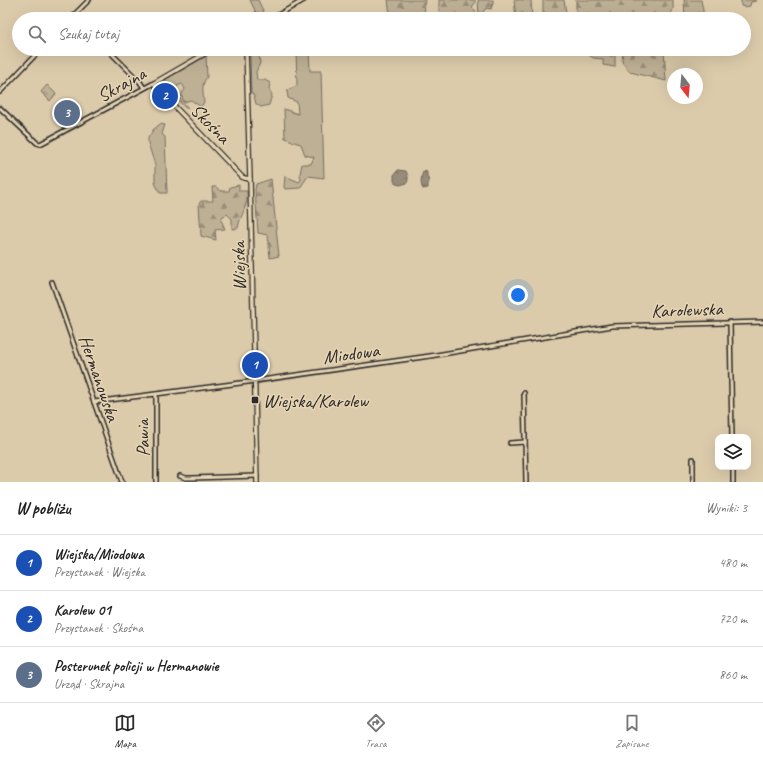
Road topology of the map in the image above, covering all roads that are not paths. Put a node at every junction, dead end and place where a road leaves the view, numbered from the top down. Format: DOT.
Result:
graph roads {
  1 [pos="89,0"];
  2 [pos="304,0"];
  3 [pos="78,12"];
  4 [pos="283,12"];
  5 [pos="35,56"];
  6 [pos="114,56"];
  7 [pos="200,56"];
  8 [pos="246,56"];
  9 [pos="154,82"];
  10 [pos="144,88"];
  11 [pos="0,92"];
  12 [pos="0,108"];
  13 [pos="250,180"];
  14 [pos="52,282"];
  15 [pos="730,322"];
  16 [pos="763,322"];
  17 [pos="612,326"];
  18 [pos="255,381"];
  19 [pos="524,393"];
  20 [pos="156,394"];
  21 [pos="94,402"];
  22 [pos="732,434"];
  23 [pos="525,442"];
  24 [pos="510,443"];
  25 [pos="693,459"];
  26 [pos="733,470"];
  27 [pos="180,476"];
  28 [pos="257,476"];
  29 [pos="225,477"];
  30 [pos="192,480"];
  31 [pos="122,482"];
  32 [pos="156,482"];
  33 [pos="225,482"];
  34 [pos="257,482"];
  35 [pos="526,482"];
  36 [pos="693,482"];
  37 [pos="733,482"];
  1 -- 3 [label="street"];
  2 -- 4 [label="street"];
  5 -- 11 [label="street"];
  6 -- 10 [label="street"];
  7 -- 9 [label="street, Skrajna"];
  8 -- 13 [label="street, Wiejska"];
  9 -- 10 [label="street, Skrajna"];
  9 -- 13 [label="street, Skośna"];
  10 -- 12 [label="street, Skrajna"];
  13 -- 18 [label="street, Wiejska"];
  14 -- 21 [label="street, Hermanowska"];
  15 -- 16 [label="street, Karolewska"];
  15 -- 17 [label="street, Karolewska"];
  15 -- 22 [label="street"];
  17 -- 18 [label="street, Miodowa"];
  18 -- 20 [label="street, Miodowa"];
  18 -- 28 [label="street, Wiejska"];
  19 -- 23 [label="street"];
  20 -- 21 [label="street, Miodowa"];
  20 -- 32 [label="street, Pawia"];
  21 -- 31 [label="street, Hermanowska"];
  23 -- 24 [label="street"];
  23 -- 35 [label="street"];
  25 -- 36 [label="street"];
  26 -- 37 [label="street"];
  27 -- 30 [label="street"];
  28 -- 29 [label="street"];
  28 -- 34 [label="street, Wiejska"];
  29 -- 30 [label="street"];
  29 -- 33 [label="street"];
}
